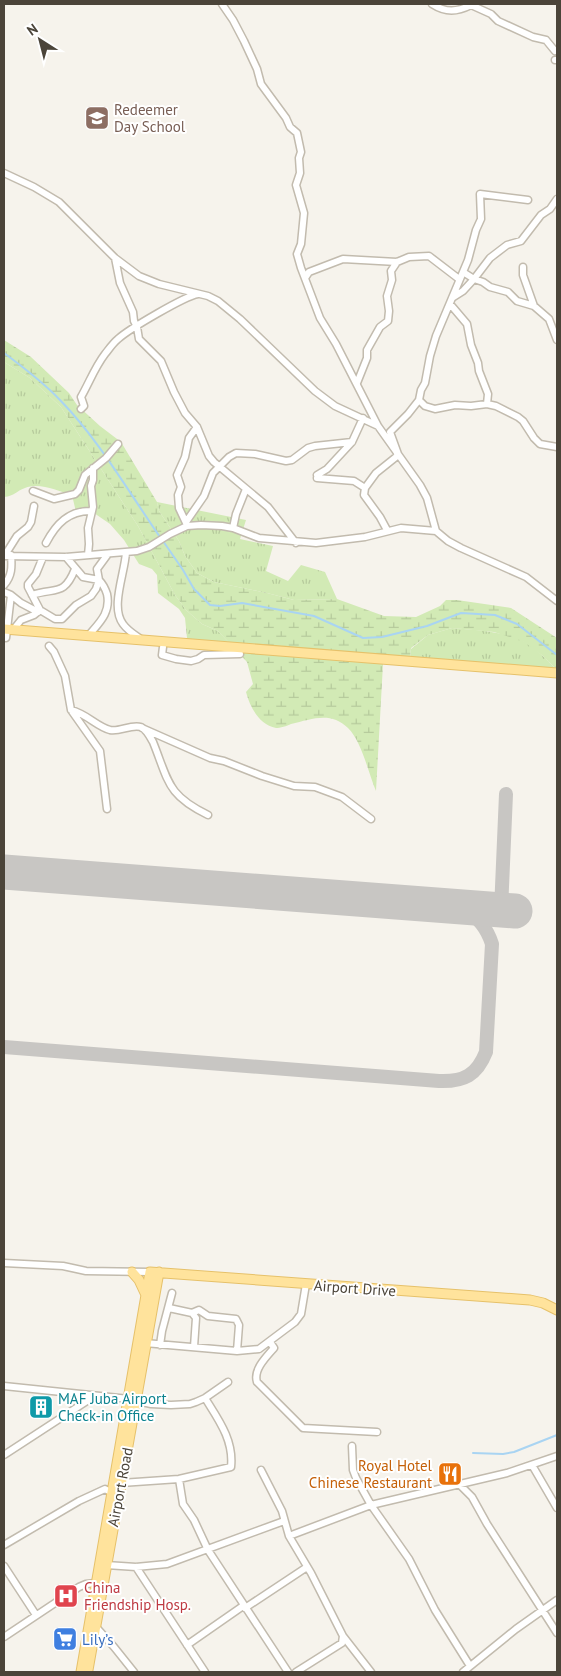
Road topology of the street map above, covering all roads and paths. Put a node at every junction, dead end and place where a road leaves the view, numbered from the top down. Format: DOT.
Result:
graph roads {
  1 [pos="222,4"];
  2 [pos="432,4"];
  3 [pos="556,51"];
  4 [pos="4,173"];
  5 [pos="557,199"];
  6 [pos="528,200"];
  7 [pos="114,258"];
  8 [pos="397,262"];
  9 [pos="523,267"];
  10 [pos="463,272"];
  11 [pos="305,278"];
  12 [pos="459,279"];
  13 [pos="474,279"];
  14 [pos="200,294"];
  15 [pos="451,301"];
  16 [pos="534,306"];
  17 [pos="557,320"];
  18 [pos="137,327"];
  19 [pos="552,328"];
  20 [pos="557,340"];
  21 [pos="357,383"];
  22 [pos="419,400"];
  23 [pos="487,404"];
  24 [pos="81,409"];
  25 [pos="363,418"];
  26 [pos="378,426"];
  27 [pos="197,427"];
  28 [pos="352,442"];
  29 [pos="118,444"];
  30 [pos="557,447"];
  31 [pos="398,454"];
  32 [pos="220,466"];
  33 [pos="93,468"];
  34 [pos="365,488"];
  35 [pos="246,489"];
  36 [pos="33,491"];
  37 [pos="34,506"];
  38 [pos="92,511"];
  39 [pos="186,524"];
  40 [pos="233,528"];
  41 [pos="387,530"];
  42 [pos="436,531"];
  43 [pos="46,543"];
  44 [pos="296,543"];
  45 [pos="126,552"];
  46 [pos="88,554"];
  47 [pos="108,554"];
  48 [pos="7,555"];
  49 [pos="66,556"];
  50 [pos="43,557"];
  51 [pos="76,569"];
  52 [pos="99,580"];
  53 [pos="4,585"];
  54 [pos="4,592"];
  55 [pos="32,595"];
  56 [pos="11,596"];
  57 [pos="557,601"];
  58 [pos="39,611"];
  59 [pos="8,631"];
  60 [pos="88,636"];
  61 [pos="144,641"];
  62 [pos="49,646"];
  63 [pos="163,647"];
  64 [pos="240,654"];
  65 [pos="557,673"];
  66 [pos="71,710"];
  67 [pos="142,728"];
  68 [pos="106,809"];
  69 [pos="208,815"];
  70 [pos="371,819"];
  71 [pos="4,1263"];
  72 [pos="132,1272"];
  73 [pos="155,1272"];
  74 [pos="177,1274"];
  75 [pos="306,1284"];
  76 [pos="155,1290"];
  77 [pos="172,1293"];
  78 [pos="147,1296"];
  79 [pos="169,1308"];
  80 [pos="557,1310"];
  81 [pos="192,1313"];
  82 [pos="270,1342"];
  83 [pos="145,1343"];
  84 [pos="160,1345"];
  85 [pos="194,1347"];
  86 [pos="237,1351"];
  87 [pos="228,1382"];
  88 [pos="4,1386"];
  89 [pos="93,1397"];
  90 [pos="205,1398"];
  91 [pos="132,1400"];
  92 [pos="377,1432"];
  93 [pos="352,1446"];
  94 [pos="4,1455"];
  95 [pos="557,1456"];
  96 [pos="532,1465"];
  97 [pos="261,1470"];
  98 [pos="179,1479"];
  99 [pos="121,1483"];
  100 [pos="460,1485"];
  101 [pos="112,1492"];
  102 [pos="371,1505"];
  103 [pos="557,1508"];
  104 [pos="284,1521"];
  105 [pos="289,1536"];
  106 [pos="4,1545"];
  107 [pos="208,1550"];
  108 [pos="106,1565"];
  109 [pos="4,1566"];
  110 [pos="136,1567"];
  111 [pos="307,1567"];
  112 [pos="96,1583"];
  113 [pos="557,1600"];
  114 [pos="244,1607"];
  115 [pos="542,1610"];
  116 [pos="36,1615"];
  117 [pos="96,1628"];
  118 [pos="557,1633"];
  119 [pos="343,1636"];
  120 [pos="4,1637"];
  121 [pos="187,1645"];
  122 [pos="470,1666"];
  123 [pos="83,1672"];
  124 [pos="134,1672"];
  125 [pos="205,1672"];
  126 [pos="288,1672"];
  127 [pos="296,1672"];
  128 [pos="371,1672"];
  129 [pos="463,1672"];
  1 -- 11 [label="street"];
  2 -- 3 [label="street"];
  4 -- 7 [label="street"];
  5 -- 13 [label="street"];
  6 -- 10 [label="street"];
  7 -- 14 [label="street"];
  7 -- 18 [label="street"];
  8 -- 11 [label="street"];
  8 -- 12 [label="street"];
  8 -- 21 [label="street"];
  9 -- 16 [label="street"];
  10 -- 12 [label="street"];
  10 -- 13 [label="street"];
  11 -- 21 [label="street"];
  12 -- 15 [label="street"];
  13 -- 15 [label="street"];
  13 -- 16 [label="street"];
  14 -- 18 [label="street"];
  14 -- 25 [label="street"];
  15 -- 22 [label="street"];
  15 -- 23 [label="street"];
  16 -- 19 [label="street"];
  17 -- 19 [label="street"];
  18 -- 24 [label="street"];
  18 -- 27 [label="street"];
  19 -- 20 [label="street"];
  21 -- 26 [label="street"];
  22 -- 23 [label="street"];
  22 -- 31 [label="street"];
  23 -- 30 [label="street"];
  25 -- 26 [label="street"];
  25 -- 28 [label="street"];
  26 -- 31 [label="street"];
  27 -- 32 [label="street"];
  27 -- 39 [label="street"];
  28 -- 32 [label="street"];
  28 -- 34 [label="street"];
  29 -- 33 [label="street"];
  31 -- 34 [label="street"];
  31 -- 42 [label="street"];
  32 -- 35 [label="street"];
  32 -- 39 [label="street"];
  33 -- 36 [label="street"];
  33 -- 38 [label="street"];
  34 -- 41 [label="street"];
  35 -- 40 [label="street"];
  35 -- 44 [label="street"];
  37 -- 48 [label="street"];
  38 -- 43 [label="street"];
  38 -- 46 [label="street"];
  39 -- 40 [label="street"];
  39 -- 45 [label="street"];
  40 -- 44 [label="street"];
  41 -- 42 [label="street"];
  41 -- 44 [label="street"];
  42 -- 57 [label="street"];
  45 -- 47 [label="street"];
  45 -- 61 [label="street"];
  46 -- 47 [label="street"];
  46 -- 49 [label="street"];
  47 -- 52 [label="street"];
  48 -- 50 [label="street"];
  48 -- 53 [label="street"];
  49 -- 50 [label="street"];
  49 -- 51 [label="street"];
  50 -- 55 [label="street"];
  51 -- 52 [label="street"];
  51 -- 55 [label="street"];
  52 -- 58 [label="street"];
  52 -- 60 [label="street"];
  54 -- 56 [label="street"];
  55 -- 58 [label="street"];
  56 -- 58 [label="street"];
  56 -- 59 [label="street"];
  58 -- 59 [label="street"];
  59 -- 60 [label="main road"];
  60 -- 61 [label="main road"];
  61 -- 65 [label="main road"];
  62 -- 66 [label="street"];
  63 -- 64 [label="street"];
  66 -- 67 [label="street"];
  66 -- 68 [label="street"];
  67 -- 69 [label="street"];
  67 -- 70 [label="street"];
  71 -- 72 [label="street"];
  72 -- 73 [label="street"];
  72 -- 78 [label="main road"];
  73 -- 74 [label="main road, Airport Drive"];
  73 -- 76 [label="main road, Airport Road"];
  73 -- 78 [label="main road, Airport Road"];
  74 -- 75 [label="main road, Airport Drive"];
  74 -- 76 [label="main road"];
  75 -- 80 [label="main road, Airport Drive"];
  75 -- 82 [label="street"];
  76 -- 83 [label="main road, Airport Road"];
  77 -- 79 [label="street"];
  78 -- 91 [label="main road, Airport Road"];
  79 -- 81 [label="street"];
  79 -- 84 [label="street"];
  81 -- 85 [label="street"];
  81 -- 86 [label="street"];
  82 -- 86 [label="street"];
  82 -- 92 [label="street"];
  83 -- 84 [label="street"];
  83 -- 91 [label="main road, Airport Road"];
  84 -- 85 [label="street"];
  85 -- 86 [label="street"];
  87 -- 90 [label="street"];
  88 -- 89 [label="street"];
  89 -- 91 [label="street"];
  89 -- 94 [label="street"];
  90 -- 91 [label="street"];
  90 -- 98 [label="street"];
  91 -- 99 [label="main road, Airport Road"];
  91 -- 101 [label="main road, Airport Road"];
  93 -- 102 [label="street"];
  95 -- 96 [label="street"];
  96 -- 100 [label="street"];
  96 -- 103 [label="street"];
  97 -- 104 [label="street"];
  98 -- 99 [label="street"];
  98 -- 107 [label="street"];
  99 -- 108 [label="main road, Airport Road"];
  100 -- 102 [label="street"];
  100 -- 115 [label="street"];
  101 -- 106 [label="street"];
  101 -- 112 [label="main road, Airport Road"];
  102 -- 105 [label="street"];
  102 -- 122 [label="street"];
  104 -- 105 [label="street"];
  104 -- 107 [label="street"];
  105 -- 111 [label="street"];
  107 -- 110 [label="street"];
  107 -- 114 [label="street"];
  108 -- 110 [label="street"];
  108 -- 117 [label="main road, Airport Road"];
  109 -- 116 [label="street"];
  110 -- 121 [label="street"];
  111 -- 114 [label="street"];
  111 -- 119 [label="street"];
  112 -- 116 [label="street"];
  112 -- 123 [label="main road, Airport Road"];
  113 -- 115 [label="street"];
  114 -- 121 [label="street"];
  114 -- 126 [label="street"];
  115 -- 118 [label="street"];
  115 -- 122 [label="street"];
  116 -- 120 [label="street"];
  117 -- 123 [label="main road, Airport Road"];
  117 -- 124 [label="street"];
  119 -- 127 [label="street"];
  119 -- 128 [label="street"];
  121 -- 125 [label="street"];
  122 -- 129 [label="street"];
}
